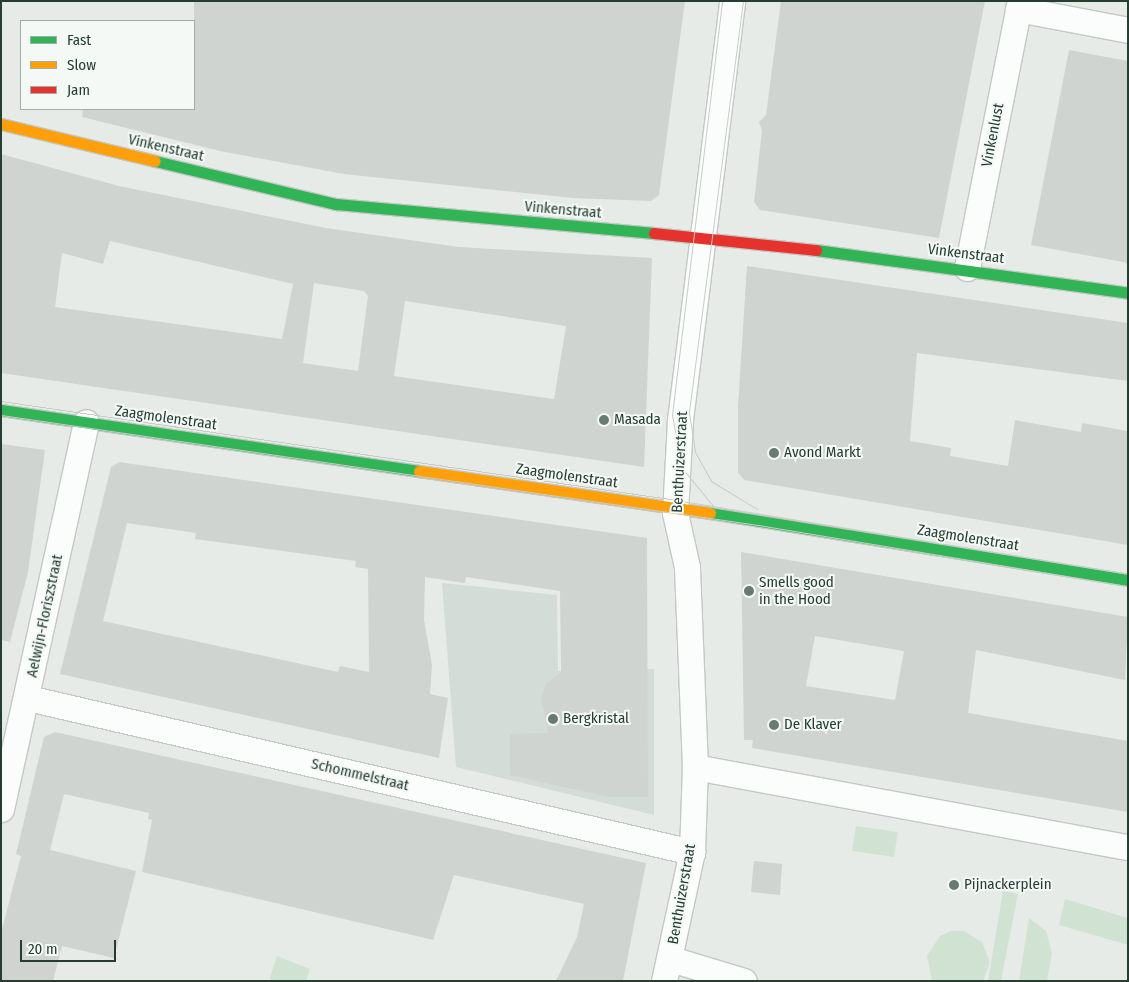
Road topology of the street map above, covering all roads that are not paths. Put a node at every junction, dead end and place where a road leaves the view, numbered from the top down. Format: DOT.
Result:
graph roads {
  1 [pos="732,1"];
  2 [pos="1019,5"];
  3 [pos="1128,30"];
  4 [pos="1,124"];
  5 [pos="703,238"];
  6 [pos="967,268"];
  7 [pos="1128,292"];
  8 [pos="1,410"];
  9 [pos="86,422"];
  10 [pos="676,507"];
  11 [pos="1128,580"];
  12 [pos="28,698"];
  13 [pos="695,768"];
  14 [pos="1,809"];
  15 [pos="1128,847"];
  16 [pos="692,852"];
  17 [pos="667,970"];
  18 [pos="744,981"];
  1 -- 5 [label="street, Benthuizerstraat"];
  2 -- 3 [label="street"];
  2 -- 6 [label="street, Vinkenlust"];
  4 -- 5 [label="street, Vinkenstraat"];
  5 -- 6 [label="street, Vinkenstraat"];
  5 -- 10 [label="street, Benthuizerstraat"];
  6 -- 7 [label="street, Vinkenstraat"];
  8 -- 9 [label="street, Zaagmolenstraat"];
  9 -- 10 [label="street, Zaagmolenstraat"];
  9 -- 12 [label="street, Aelwijn-Floriszstraat"];
  10 -- 11 [label="street, Zaagmolenstraat"];
  10 -- 13 [label="street, Benthuizerstraat"];
  12 -- 14 [label="street, Aelwijn-Floriszstraat"];
  12 -- 16 [label="street, Schommelstraat"];
  13 -- 15 [label="street"];
  13 -- 16 [label="street, Benthuizerstraat"];
  16 -- 17 [label="street, Benthuizerstraat"];
  17 -- 18 [label="street"];
}
